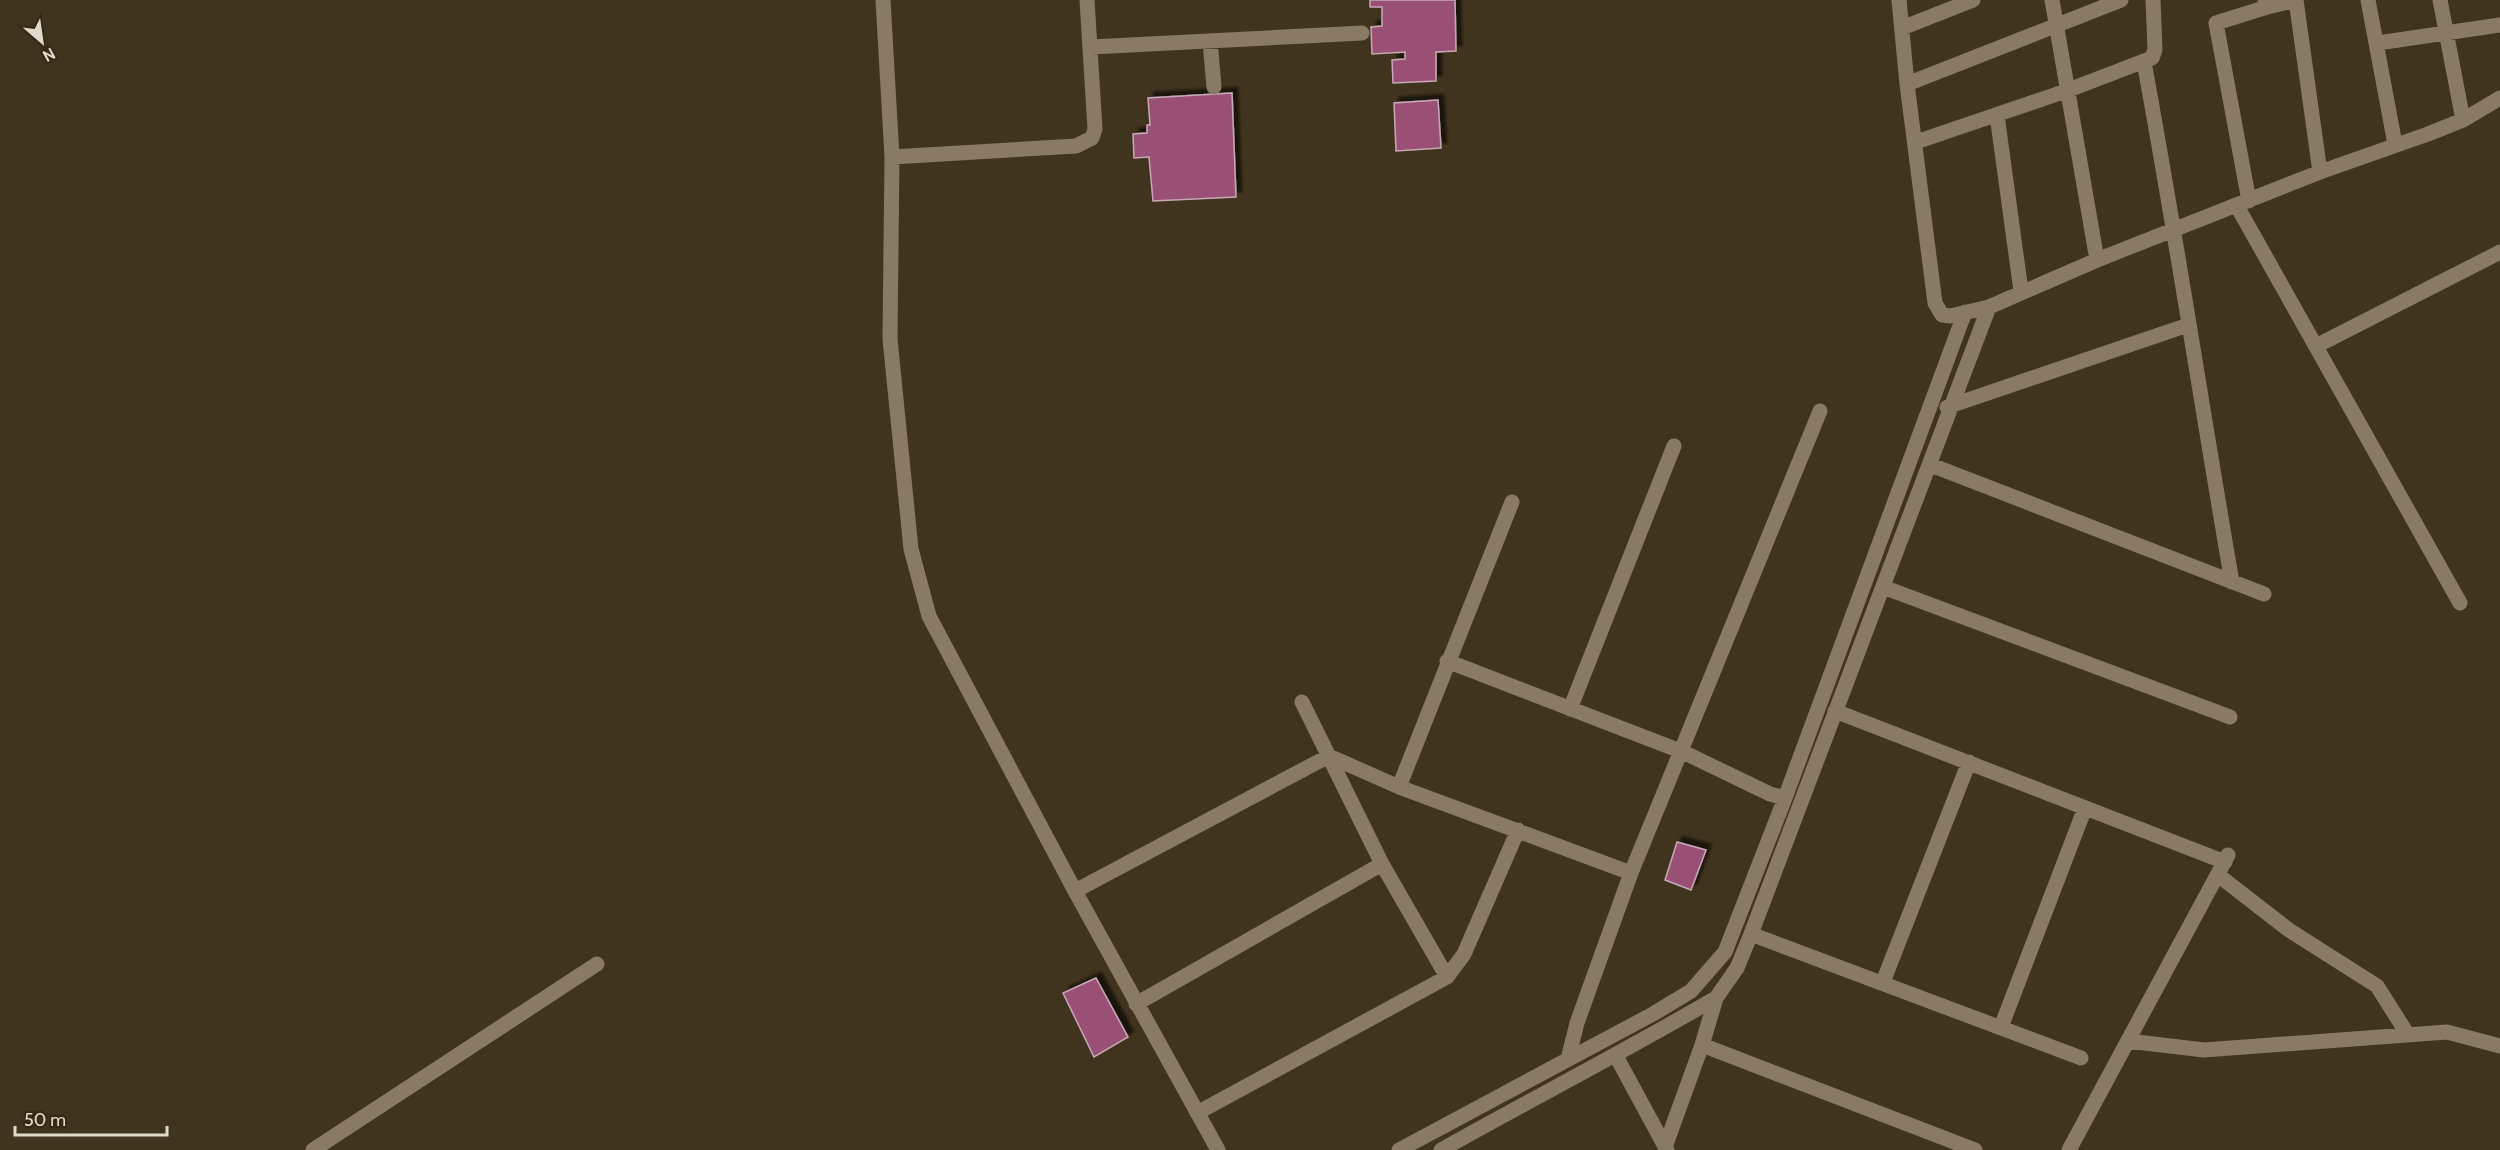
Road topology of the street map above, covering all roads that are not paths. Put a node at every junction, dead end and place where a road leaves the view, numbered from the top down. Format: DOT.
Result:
graph roads {
  1 [pos="883,0"];
  2 [pos="1087,0"];
  3 [pos="1899,0"];
  4 [pos="1973,0"];
  5 [pos="2052,0"];
  6 [pos="2121,0"];
  7 [pos="2153,0"];
  8 [pos="2296,0"];
  9 [pos="2368,0"];
  10 [pos="2440,0"];
  11 [pos="2266,4"];
  12 [pos="2500,24"];
  13 [pos="2055,25"];
  14 [pos="1902,28"];
  15 [pos="2445,32"];
  16 [pos="1362,33"];
  17 [pos="1210,41"];
  18 [pos="2378,43"];
  19 [pos="1092,47"];
  20 [pos="2144,62"];
  21 [pos="1907,84"];
  22 [pos="1214,87"];
  23 [pos="2066,91"];
  24 [pos="2500,98"];
  25 [pos="1997,115"];
  26 [pos="2463,120"];
  27 [pos="1916,142"];
  28 [pos="2395,144"];
  29 [pos="892,157"];
  30 [pos="2320,172"];
  31 [pos="2243,203"];
  32 [pos="2175,230"];
  33 [pos="2500,252"];
  34 [pos="2097,260"];
  35 [pos="2022,291"];
  36 [pos="1989,307"];
  37 [pos="1965,312"];
  38 [pos="2188,325"];
  39 [pos="2316,346"];
  40 [pos="1953,407"];
  41 [pos="1930,408"];
  42 [pos="1820,411"];
  43 [pos="1674,446"];
  44 [pos="1931,465"];
  45 [pos="1512,502"];
  46 [pos="2232,582"];
  47 [pos="1884,587"];
  48 [pos="2264,594"];
  49 [pos="2460,603"];
  50 [pos="1448,661"];
  51 [pos="1302,702"];
  52 [pos="1570,709"];
  53 [pos="1835,711"];
  54 [pos="2230,717"];
  55 [pos="1683,752"];
  56 [pos="1329,756"];
  57 [pos="1969,762"];
  58 [pos="1399,787"];
  59 [pos="1785,798"];
  60 [pos="2085,808"];
  61 [pos="1518,831"];
  62 [pos="1382,864"];
  63 [pos="2224,864"];
  64 [pos="1632,873"];
  65 [pos="1075,891"];
  66 [pos="1752,934"];
  67 [pos="597,964"];
  68 [pos="1447,977"];
  69 [pos="1701,980"];
  70 [pos="1883,982"];
  71 [pos="1716,998"];
  72 [pos="1136,1004"];
  73 [pos="2001,1027"];
  74 [pos="2408,1035"];
  75 [pos="2128,1041"];
  76 [pos="1702,1045"];
  77 [pos="2500,1046"];
  78 [pos="1616,1056"];
  79 [pos="2081,1058"];
  80 [pos="1568,1059"];
  81 [pos="1197,1113"];
  82 [pos="1666,1148"];
  83 [pos="1970,1149"];
  84 [pos="313,1150"];
  85 [pos="1218,1150"];
  86 [pos="1399,1150"];
  87 [pos="1441,1150"];
  88 [pos="2069,1150"];
  1 -- 29 [label="street"];
  2 -- 19 [label="street"];
  3 -- 14 [label="street"];
  4 -- 14 [label="street"];
  5 -- 13 [label="street"];
  6 -- 13 [label="street"];
  7 -- 20 [label="street"];
  8 -- 11 [label="street"];
  8 -- 30 [label="street"];
  9 -- 18 [label="street"];
  10 -- 15 [label="street"];
  11 -- 31 [label="street"];
  12 -- 15 [label="street"];
  13 -- 21 [label="street"];
  13 -- 23 [label="street"];
  14 -- 21 [label="street"];
  15 -- 18 [label="street"];
  15 -- 26 [label="street"];
  16 -- 17 [label="street"];
  17 -- 19 [label="street"];
  17 -- 22 [label="street"];
  18 -- 28 [label="street"];
  19 -- 29 [label="street"];
  20 -- 23 [label="street"];
  20 -- 32 [label="street"];
  21 -- 27 [label="street"];
  23 -- 25 [label="street"];
  23 -- 34 [label="street"];
  24 -- 26 [label="street"];
  25 -- 27 [label="street"];
  25 -- 35 [label="street"];
  26 -- 28 [label="street"];
  27 -- 37 [label="street"];
  28 -- 30 [label="street"];
  29 -- 65 [label="street"];
  30 -- 31 [label="street"];
  31 -- 32 [label="street"];
  31 -- 39 [label="street"];
  32 -- 34 [label="street"];
  32 -- 38 [label="street"];
  33 -- 39 [label="street"];
  34 -- 35 [label="street"];
  35 -- 36 [label="street"];
  36 -- 37 [label="street"];
  36 -- 40 [label="street"];
  37 -- 41 [label="street"];
  38 -- 40 [label="street"];
  38 -- 46 [label="street"];
  39 -- 49 [label="street"];
  40 -- 41 [label="street"];
  40 -- 44 [label="street"];
  41 -- 59 [label="street"];
  42 -- 55 [label="street"];
  43 -- 52 [label="street"];
  44 -- 46 [label="street"];
  44 -- 47 [label="street"];
  45 -- 50 [label="street"];
  46 -- 48 [label="street"];
  47 -- 53 [label="street"];
  47 -- 54 [label="street"];
  50 -- 52 [label="street"];
  50 -- 58 [label="street"];
  51 -- 56 [label="street"];
  52 -- 55 [label="street"];
  53 -- 57 [label="street"];
  53 -- 66 [label="street"];
  55 -- 59 [label="street"];
  55 -- 64 [label="street"];
  56 -- 58 [label="street"];
  56 -- 62 [label="street"];
  56 -- 65 [label="street"];
  57 -- 60 [label="street"];
  57 -- 70 [label="street"];
  58 -- 61 [label="street"];
  59 -- 69 [label="street"];
  60 -- 63 [label="street"];
  60 -- 73 [label="street"];
  61 -- 64 [label="street"];
  61 -- 68 [label="street"];
  62 -- 68 [label="street"];
  62 -- 72 [label="street"];
  63 -- 74 [label="street"];
  63 -- 75 [label="street"];
  64 -- 80 [label="street"];
  65 -- 72 [label="street"];
  66 -- 70 [label="street"];
  66 -- 71 [label="street"];
  67 -- 84 [label="street"];
  68 -- 81 [label="street"];
  69 -- 71 [label="street"];
  69 -- 80 [label="street"];
  70 -- 73 [label="street"];
  71 -- 76 [label="street"];
  71 -- 78 [label="street"];
  72 -- 81 [label="street"];
  73 -- 79 [label="street"];
  74 -- 75 [label="street"];
  74 -- 77 [label="street"];
  75 -- 88 [label="street"];
  76 -- 82 [label="street"];
  76 -- 83 [label="street"];
  78 -- 82 [label="street"];
  78 -- 87 [label="street"];
  80 -- 86 [label="street"];
  81 -- 85 [label="street"];
}
